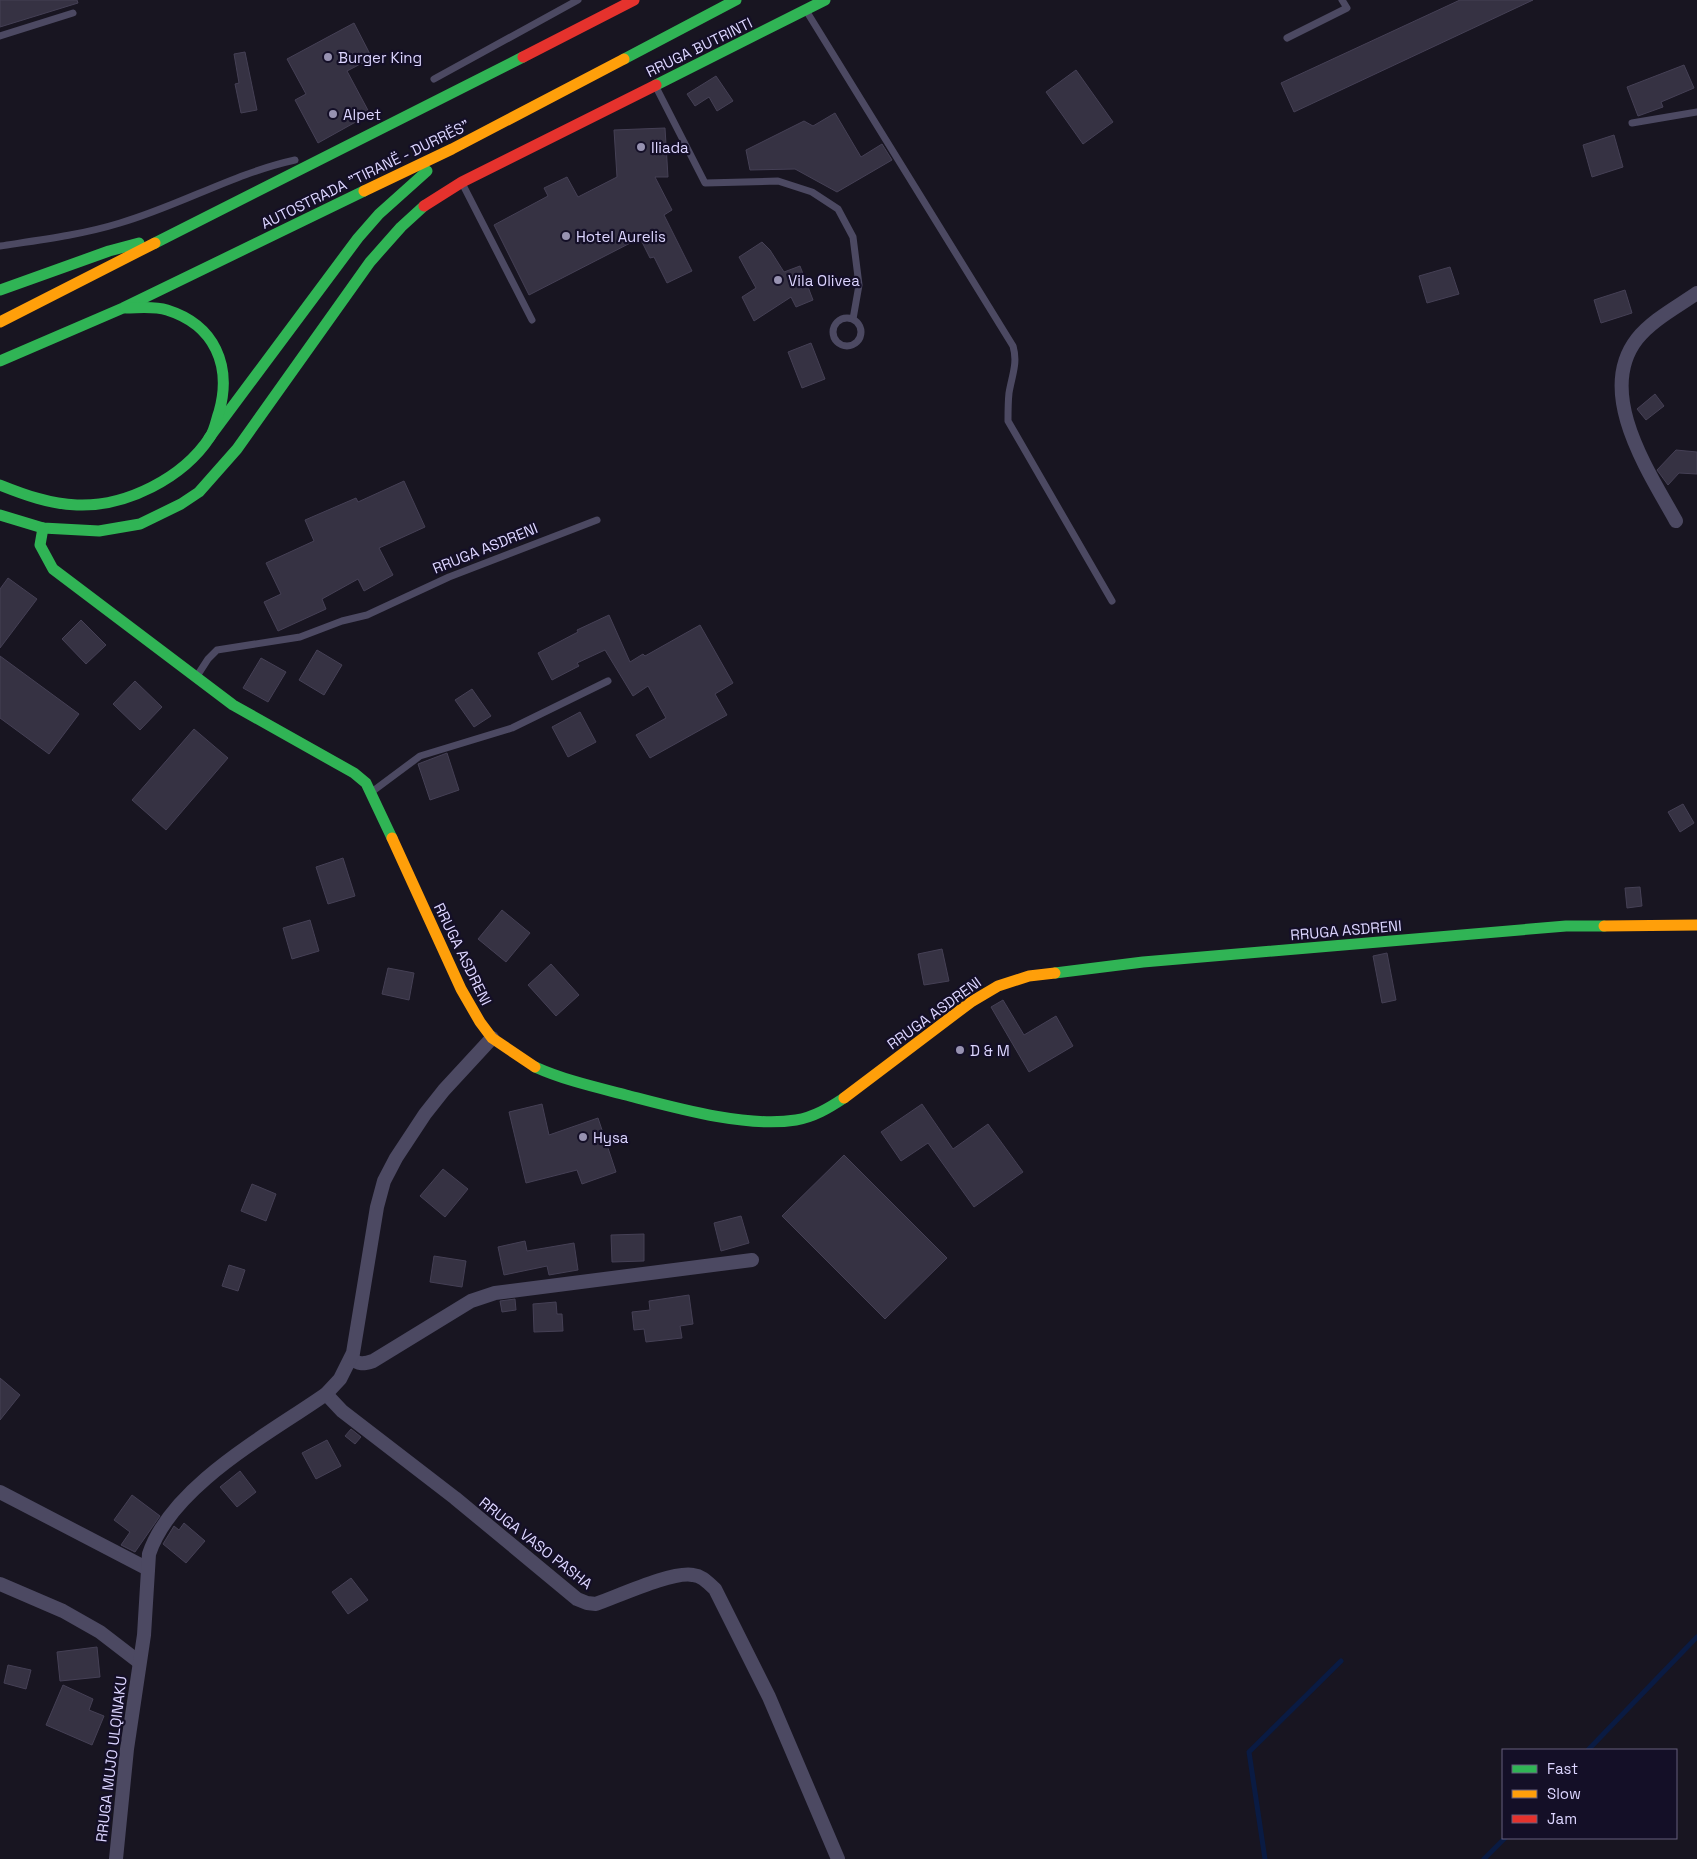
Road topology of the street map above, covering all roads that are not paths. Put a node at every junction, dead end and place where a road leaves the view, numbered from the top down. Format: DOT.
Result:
graph roads {
  1 [pos="578,0"];
  2 [pos="634,0"];
  3 [pos="736,0"];
  4 [pos="825,0"];
  5 [pos="1342,0"];
  6 [pos="806,10"];
  7 [pos="73,13"];
  8 [pos="0,36"];
  9 [pos="1287,38"];
  10 [pos="434,79"];
  11 [pos="655,85"];
  12 [pos="1697,112"];
  13 [pos="1632,123"];
  14 [pos="452,149"];
  15 [pos="337,151"];
  16 [pos="462,182"];
  17 [pos="403,192"];
  18 [pos="420,207"];
  19 [pos="165,237"];
  20 [pos="0,246"];
  21 [pos="0,290"];
  22 [pos="1697,293"];
  23 [pos="123,308"];
  24 [pos="853,319"];
  25 [pos="532,320"];
  26 [pos="0,322"];
  27 [pos="0,361"];
  28 [pos="209,438"];
  29 [pos="0,485"];
  30 [pos="0,514"];
  31 [pos="597,520"];
  32 [pos="1676,521"];
  33 [pos="43,528"];
  34 [pos="1112,601"];
  35 [pos="196,678"];
  36 [pos="608,680"];
  37 [pos="371,792"];
  38 [pos="1697,925"];
  39 [pos="492,1038"];
  40 [pos="752,1260"];
  41 [pos="352,1358"];
  42 [pos="326,1394"];
  43 [pos="0,1492"];
  44 [pos="148,1569"];
  45 [pos="0,1584"];
  46 [pos="139,1662"];
  47 [pos="116,1859"];
  48 [pos="838,1859"];
  1 -- 10 [label="lane"];
  2 -- 15 [label="main road"];
  3 -- 14 [label="main road, AUTOSTRADA \"TIRANË - DURRËS\""];
  4 -- 6 [label="main road, RRUGA BUTRINTI"];
  5 -- 9 [label="lane"];
  6 -- 11 [label="main road, RRUGA BUTRINTI"];
  6 -- 34 [label="lane"];
  7 -- 8 [label="lane"];
  11 -- 16 [label="main road, RRUGA BUTRINTI"];
  11 -- 24 [label="lane"];
  12 -- 13 [label="lane"];
  14 -- 17 [label="main road"];
  14 -- 23 [label="main road, AUTOSTRADA \"TIRANË - DURRËS\""];
  15 -- 19 [label="main road"];
  15 -- 20 [label="lane"];
  16 -- 18 [label="main road, RRUGA BUTRINTI"];
  16 -- 25 [label="lane"];
  17 -- 18 [label="main road"];
  17 -- 28 [label="main road"];
  18 -- 33 [label="main road, RRUGA BUTRINTI"];
  19 -- 21 [label="main road"];
  19 -- 26 [label="main road"];
  22 -- 32 [label="street"];
  23 -- 27 [label="main road, AUTOSTRADA \"TIRANË - DURRËS\""];
  23 -- 28 [label="main road"];
  24 -- 24 [label="lane"];
  28 -- 29 [label="main road"];
  30 -- 33 [label="main road, RRUGA BUTRINTI"];
  31 -- 35 [label="lane, RRUGA ASDRENI"];
  33 -- 35 [label="main road, RRUGA ASDRENI"];
  35 -- 37 [label="main road, RRUGA ASDRENI"];
  36 -- 37 [label="lane"];
  37 -- 39 [label="main road, RRUGA ASDRENI"];
  38 -- 39 [label="main road, RRUGA ASDRENI"];
  39 -- 41 [label="street"];
  40 -- 41 [label="street"];
  41 -- 42 [label="street"];
  42 -- 44 [label="street, RRUGA MUJO ULQINAKU"];
  42 -- 48 [label="street, RRUGA VASO PASHA"];
  43 -- 44 [label="street"];
  44 -- 46 [label="street, RRUGA MUJO ULQINAKU"];
  45 -- 46 [label="street, RRUGA MUJO ULQINAKU"];
  46 -- 47 [label="street, RRUGA MUJO ULQINAKU"];
}
